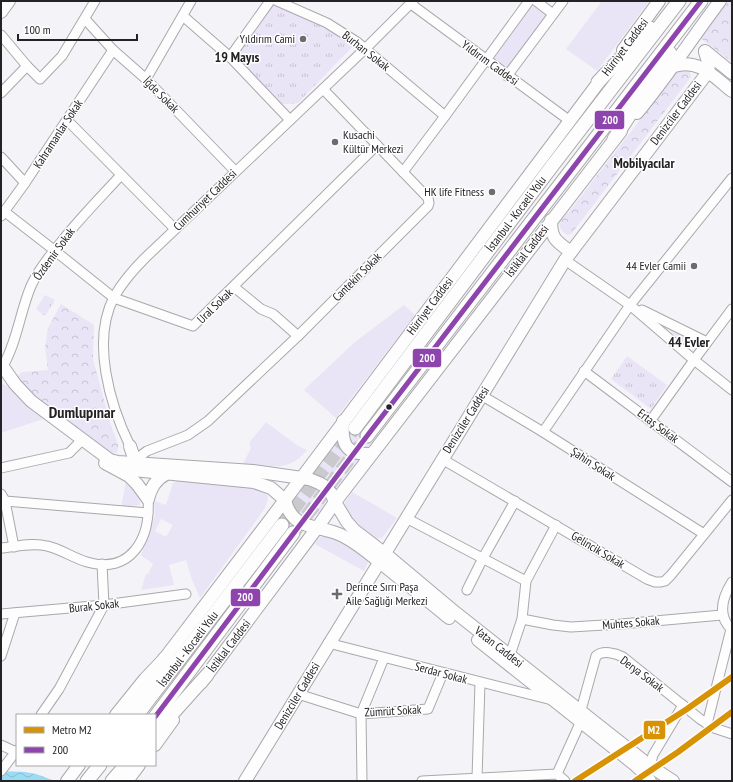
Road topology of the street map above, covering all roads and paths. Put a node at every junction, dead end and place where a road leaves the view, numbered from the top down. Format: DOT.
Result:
graph roads {
  1 [pos="8,1"];
  2 [pos="95,1"];
  3 [pos="191,1"];
  4 [pos="270,1"];
  5 [pos="277,1"];
  6 [pos="529,1"];
  7 [pos="536,1"];
  8 [pos="563,1"];
  9 [pos="659,1"];
  10 [pos="678,1"];
  11 [pos="701,1"];
  12 [pos="704,1"];
  13 [pos="720,1"];
  14 [pos="412,3"];
  15 [pos="1,12"];
  16 [pos="553,14"];
  17 [pos="183,16"];
  18 [pos="85,19"];
  19 [pos="1,36"];
  20 [pos="693,38"];
  21 [pos="366,48"];
  22 [pos="113,50"];
  23 [pos="705,52"];
  24 [pos="230,57"];
  25 [pos="486,60"];
  26 [pos="27,66"];
  27 [pos="674,66"];
  28 [pos="705,70"];
  29 [pos="732,73"];
  30 [pos="508,76"];
  31 [pos="146,79"];
  32 [pos="598,82"];
  33 [pos="323,89"];
  34 [pos="732,91"];
  35 [pos="1,94"];
  36 [pos="445,116"];
  37 [pos="67,120"];
  38 [pos="290,120"];
  39 [pos="570,122"];
  40 [pos="614,139"];
  41 [pos="377,145"];
  42 [pos="1,157"];
  43 [pos="235,171"];
  44 [pos="403,172"];
  45 [pos="121,175"];
  46 [pos="732,178"];
  47 [pos="25,184"];
  48 [pos="3,214"];
  49 [pos="551,220"];
  50 [pos="175,229"];
  51 [pos="556,241"];
  52 [pos="535,242"];
  53 [pos="54,250"];
  54 [pos="568,256"];
  55 [pos="234,287"];
  56 [pos="114,298"];
  57 [pos="630,304"];
  58 [pos="731,312"];
  59 [pos="298,336"];
  60 [pos="707,342"];
  61 [pos="694,360"];
  62 [pos="1,367"];
  63 [pos="584,370"];
  64 [pos="732,390"];
  65 [pos="481,395"];
  66 [pos="651,420"];
  67 [pos="344,421"];
  68 [pos="355,428"];
  69 [pos="543,432"];
  70 [pos="367,436"];
  71 [pos="80,442"];
  72 [pos="130,446"];
  73 [pos="161,446"];
  74 [pos="372,454"];
  75 [pos="442,459"];
  76 [pos="139,463"];
  77 [pos="115,464"];
  78 [pos="156,464"];
  79 [pos="1,468"];
  80 [pos="166,474"];
  81 [pos="301,479"];
  82 [pos="732,482"];
  83 [pos="3,498"];
  84 [pos="148,499"];
  85 [pos="285,500"];
  86 [pos="732,500"];
  87 [pos="515,501"];
  88 [pos="335,502"];
  89 [pos="148,513"];
  90 [pos="406,518"];
  91 [pos="282,525"];
  92 [pos="556,526"];
  93 [pos="317,528"];
  94 [pos="294,533"];
  95 [pos="704,534"];
  96 [pos="14,547"];
  97 [pos="1,548"];
  98 [pos="482,558"];
  99 [pos="380,561"];
  100 [pos="102,564"];
  101 [pos="526,581"];
  102 [pos="732,582"];
  103 [pos="467,590"];
  104 [pos="186,594"];
  105 [pos="104,605"];
  106 [pos="15,613"];
  107 [pos="1,614"];
  108 [pos="722,615"];
  109 [pos="522,619"];
  110 [pos="732,629"];
  111 [pos="328,643"];
  112 [pos="510,655"];
  113 [pos="1,656"];
  114 [pos="165,658"];
  115 [pos="384,658"];
  116 [pos="442,673"];
  117 [pos="207,676"];
  118 [pos="480,683"];
  119 [pos="298,694"];
  120 [pos="554,701"];
  121 [pos="683,705"];
  122 [pos="42,714"];
  123 [pos="117,714"];
  124 [pos="129,714"];
  125 [pos="138,714"];
  126 [pos="361,714"];
  127 [pos="156,716"];
  128 [pos="581,716"];
  129 [pos="707,724"];
  130 [pos="156,732"];
  131 [pos="732,734"];
  132 [pos="156,744"];
  133 [pos="1,745"];
  134 [pos="16,751"];
  135 [pos="78,766"];
  136 [pos="94,766"];
  137 [pos="99,766"];
  138 [pos="118,766"];
  139 [pos="125,766"];
  140 [pos="139,766"];
  141 [pos="650,766"];
  142 [pos="2,769"];
  143 [pos="557,774"];
  144 [pos="477,778"];
  145 [pos="524,778"];
  146 [pos="67,781"];
  147 [pos="86,781"];
  148 [pos="107,781"];
  149 [pos="112,781"];
  150 [pos="127,781"];
  151 [pos="245,781"];
  152 [pos="362,781"];
  153 [pos="423,781"];
  154 [pos="566,781"];
  155 [pos="650,781"];
  156 [pos="673,781"];
  1 -- 15 [label="main road"];
  2 -- 18 [label="street"];
  3 -- 17 [label="street"];
  4 -- 24 [label="street"];
  5 -- 21 [label="street, Burhan Sokak"];
  6 -- 25 [label="street"];
  7 -- 16 [label="street"];
  8 -- 16 [label="street"];
  9 -- 32 [label="main road, Hürriyet Caddesi"];
  10 -- 32 [label="highway"];
  10 -- 68 [label="highway, İstanbul - Kocaeli Yolu"];
  11 -- 70 [label="highway"];
  12 -- 40 [label="highway"];
  13 -- 20 [label="main road, İstiklal Caddesi"];
  14 -- 21 [label="street, Cumhuriyet Caddesi"];
  14 -- 25 [label="street, Yıldırım Caddesi"];
  16 -- 30 [label="street"];
  17 -- 24 [label="street"];
  17 -- 31 [label="street"];
  18 -- 22 [label="street, İğde Sokak"];
  18 -- 26 [label="street"];
  19 -- 26 [label="street"];
  20 -- 23 [label="main road"];
  20 -- 27 [label="main road, İstiklal Caddesi"];
  20 -- 28 [label="main road"];
  21 -- 33 [label="street, Cumhuriyet Caddesi"];
  21 -- 36 [label="street, Burhan Sokak"];
  22 -- 31 [label="street, İğde Sokak"];
  22 -- 37 [label="street, Kahramanlar Sokak"];
  23 -- 28 [label="main road"];
  23 -- 29 [label="main road"];
  24 -- 38 [label="street"];
  25 -- 30 [label="street, Yıldırım Caddesi"];
  25 -- 36 [label="street"];
  26 -- 35 [label="street"];
  27 -- 28 [label="main road"];
  27 -- 40 [label="main road, İstiklal Caddesi"];
  28 -- 29 [label="main road"];
  28 -- 34 [label="main road"];
  28 -- 54 [label="main road, Denizciler Caddesi"];
  30 -- 39 [label="street, Yıldırım Caddesi"];
  31 -- 43 [label="street, İğde Sokak"];
  32 -- 39 [label="main road, Hürriyet Caddesi"];
  33 -- 38 [label="street, Cumhuriyet Caddesi"];
  33 -- 41 [label="street, Cantekin Sokak"];
  36 -- 44 [label="street"];
  37 -- 45 [label="street"];
  37 -- 47 [label="street, Kahramanlar Sokak"];
  38 -- 43 [label="street, Cumhuriyet Caddesi"];
  39 -- 67 [label="main road, Hürriyet Caddesi"];
  40 -- 49 [label="main road, İstiklal Caddesi"];
  41 -- 44 [label="street, Cantekin Sokak"];
  41 -- 55 [label="street, Ural Sokak"];
  42 -- 47 [label="street"];
  43 -- 50 [label="street, Cumhuriyet Caddesi"];
  44 -- 59 [label="street, Cantekin Sokak"];
  45 -- 50 [label="street"];
  45 -- 53 [label="street, Özdemir Sokak"];
  46 -- 57 [label="street"];
  47 -- 48 [label="street, Kahramanlar Sokak"];
  48 -- 53 [label="street, Ural Sokak"];
  49 -- 51 [label="main road"];
  49 -- 52 [label="main road, İstiklal Caddesi"];
  50 -- 56 [label="street, Cumhuriyet Caddesi"];
  51 -- 52 [label="main road"];
  51 -- 54 [label="main road"];
  52 -- 74 [label="main road, İstiklal Caddesi"];
  53 -- 56 [label="street, Ural Sokak"];
  53 -- 62 [label="street, Özdemir Sokak"];
  54 -- 57 [label="street"];
  54 -- 65 [label="main road, Denizciler Caddesi"];
  55 -- 56 [label="street, Ural Sokak"];
  55 -- 59 [label="street"];
  56 -- 72 [label="street, Cumhuriyet Caddesi"];
  57 -- 60 [label="street"];
  57 -- 61 [label="street"];
  57 -- 63 [label="street"];
  58 -- 60 [label="street"];
  59 -- 73 [label="street, Cantekin Sokak"];
  60 -- 61 [label="street"];
  61 -- 64 [label="street"];
  61 -- 66 [label="street"];
  62 -- 71 [label="main road"];
  63 -- 66 [label="street, Ertaş Sokak"];
  63 -- 69 [label="street"];
  65 -- 69 [label="street, Şahin Sokak"];
  65 -- 75 [label="main road, Denizciler Caddesi"];
  66 -- 82 [label="street, Ertaş Sokak"];
  67 -- 74 [label="main road"];
  67 -- 81 [label="main road, Hürriyet Caddesi"];
  69 -- 95 [label="street, Şahin Sokak"];
  71 -- 77 [label="main road"];
  71 -- 79 [label="street"];
  72 -- 76 [label="main road"];
  72 -- 77 [label="main road"];
  73 -- 76 [label="street, Cantekin Sokak"];
  73 -- 78 [label="street"];
  74 -- 88 [label="main road, İstiklal Caddesi"];
  75 -- 87 [label="street, Gelincik Sokak"];
  75 -- 90 [label="main road, Denizciler Caddesi"];
  76 -- 77 [label="main road"];
  76 -- 78 [label="main road"];
  76 -- 80 [label="main road"];
  76 -- 84 [label="main road"];
  77 -- 84 [label="main road"];
  78 -- 81 [label="main road"];
  80 -- 84 [label="main road"];
  80 -- 85 [label="main road"];
  81 -- 85 [label="main road"];
  81 -- 88 [label="main road, Vatan Caddesi"];
  83 -- 89 [label="street"];
  83 -- 96 [label="street"];
  84 -- 89 [label="street"];
  85 -- 93 [label="main road, Vatan Caddesi"];
  85 -- 114 [label="main road"];
  86 -- 95 [label="street, Gelincik Sokak"];
  87 -- 92 [label="street, Gelincik Sokak"];
  87 -- 98 [label="street"];
  88 -- 93 [label="main road"];
  88 -- 99 [label="main road, Vatan Caddesi"];
  89 -- 100 [label="street"];
  90 -- 98 [label="street"];
  90 -- 99 [label="main road, Denizciler Caddesi"];
  91 -- 125 [label="highway, İstanbul - Kocaeli Yolu"];
  92 -- 95 [label="street, Gelincik Sokak"];
  92 -- 101 [label="street"];
  93 -- 99 [label="main road, Vatan Caddesi"];
  93 -- 117 [label="main road, İstiklal Caddesi"];
  94 -- 127 [label="highway"];
  96 -- 97 [label="street"];
  96 -- 100 [label="street"];
  98 -- 101 [label="street"];
  98 -- 103 [label="street"];
  99 -- 111 [label="main road, Denizciler Caddesi"];
  99 -- 112 [label="main road, Vatan Caddesi"];
  99 -- 120 [label="main road, Vatan Caddesi"];
  100 -- 105 [label="street"];
  101 -- 109 [label="street"];
  102 -- 108 [label="street"];
  104 -- 105 [label="street, Burak Sokak"];
  105 -- 106 [label="street, Burak Sokak"];
  105 -- 122 [label="street"];
  106 -- 107 [label="street, Burak Sokak"];
  106 -- 113 [label="street"];
  108 -- 109 [label="street, Muhtes Sokak"];
  108 -- 110 [label="street"];
  109 -- 112 [label="street"];
  110 -- 129 [label="street"];
  111 -- 115 [label="street, Serdar Sokak"];
  111 -- 119 [label="main road, Denizciler Caddesi"];
  112 -- 128 [label="main road, Vatan Caddesi"];
  114 -- 123 [label="main road"];
  114 -- 124 [label="highway"];
  115 -- 116 [label="street, Serdar Sokak"];
  115 -- 126 [label="street"];
  116 -- 118 [label="street, Serdar Sokak"];
  116 -- 126 [label="street, Zümrüt Sokak"];
  117 -- 130 [label="highway"];
  117 -- 132 [label="main road, İstiklal Caddesi"];
  118 -- 120 [label="street, Serdar Sokak"];
  118 -- 144 [label="street"];
  119 -- 126 [label="street, Zümrüt Sokak"];
  119 -- 151 [label="main road, Denizciler Caddesi"];
  120 -- 128 [label="main road, Vatan Caddesi"];
  121 -- 128 [label="street, Derya Sokak"];
  121 -- 129 [label="street, Derya Sokak"];
  121 -- 141 [label="street"];
  126 -- 152 [label="street"];
  128 -- 141 [label="main road, Vatan Caddesi"];
  128 -- 143 [label="street, Derya Sokak"];
  128 -- 155 [label="main road, Vatan Caddesi"];
  129 -- 131 [label="street, Derya Sokak"];
  133 -- 134 [label="street"];
  134 -- 142 [label="street"];
  135 -- 146 [label="main road"];
  136 -- 147 [label="highway"];
  137 -- 147 [label="highway"];
  138 -- 148 [label="highway"];
  139 -- 149 [label="highway"];
  140 -- 150 [label="main road"];
  141 -- 156 [label="main road, Vatan Caddesi"];
  143 -- 145 [label="street"];
  143 -- 154 [label="street"];
  144 -- 145 [label="street"];
  144 -- 153 [label="street"];
}
